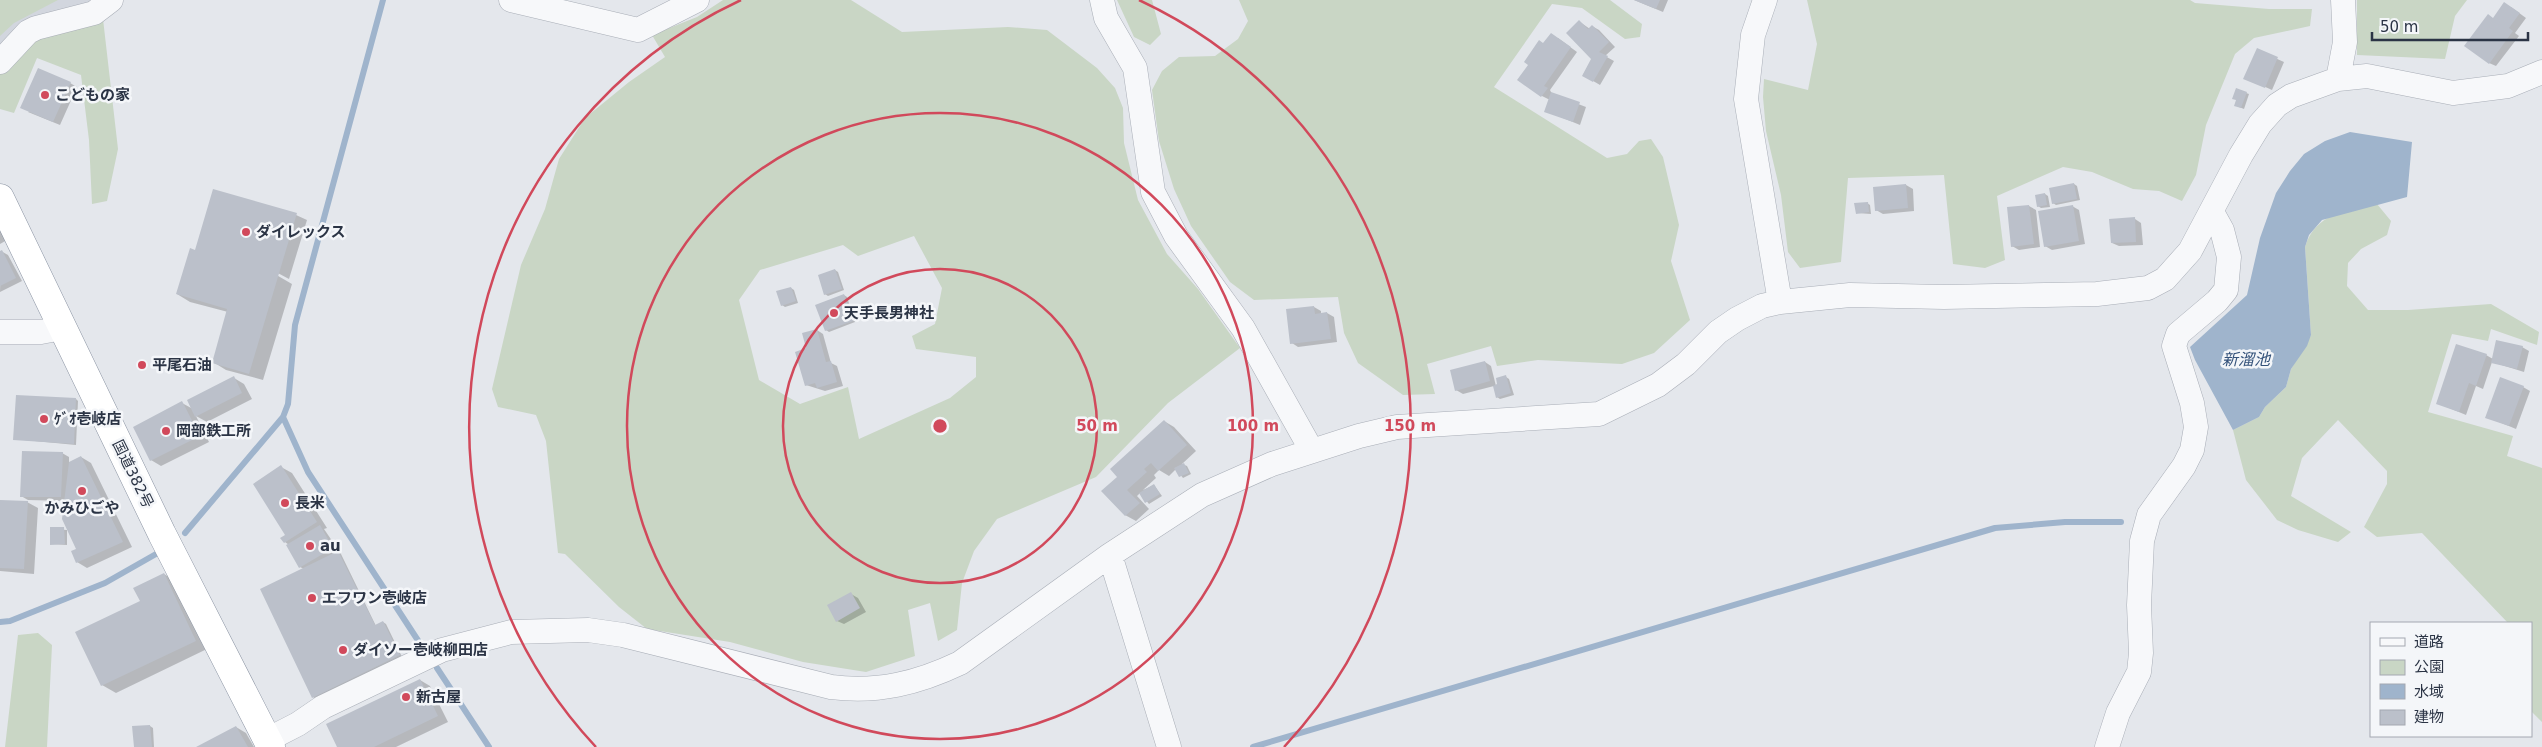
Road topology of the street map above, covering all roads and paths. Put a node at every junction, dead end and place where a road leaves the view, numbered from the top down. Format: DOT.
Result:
graph roads {
  1 [pos="111,0"];
  2 [pos="511,0"];
  3 [pos="697,0"];
  4 [pos="1102,0"];
  5 [pos="1764,0"];
  6 [pos="2343,0"];
  7 [pos="0,62"];
  8 [pos="2542,72"];
  9 [pos="2338,79"];
  10 [pos="0,198"];
  11 [pos="2212,212"];
  12 [pos="1780,302"];
  13 [pos="62,328"];
  14 [pos="0,332"];
  15 [pos="1312,450"];
  16 [pos="1110,555"];
  17 [pos="269,744"];
  18 [pos="1169,747"];
  19 [pos="2107,747"];
  1 -- 7 [label="street"];
  2 -- 3 [label="street"];
  4 -- 15 [label="street"];
  5 -- 12 [label="street"];
  6 -- 9 [label="street"];
  8 -- 9 [label="street"];
  9 -- 11 [label="street"];
  10 -- 13 [label="highway, 国道382号"];
  11 -- 12 [label="street"];
  11 -- 19 [label="street"];
  12 -- 15 [label="street"];
  13 -- 14 [label="street"];
  13 -- 17 [label="highway, 国道382号"];
  15 -- 16 [label="street"];
  16 -- 17 [label="street"];
  16 -- 18 [label="street"];
}
